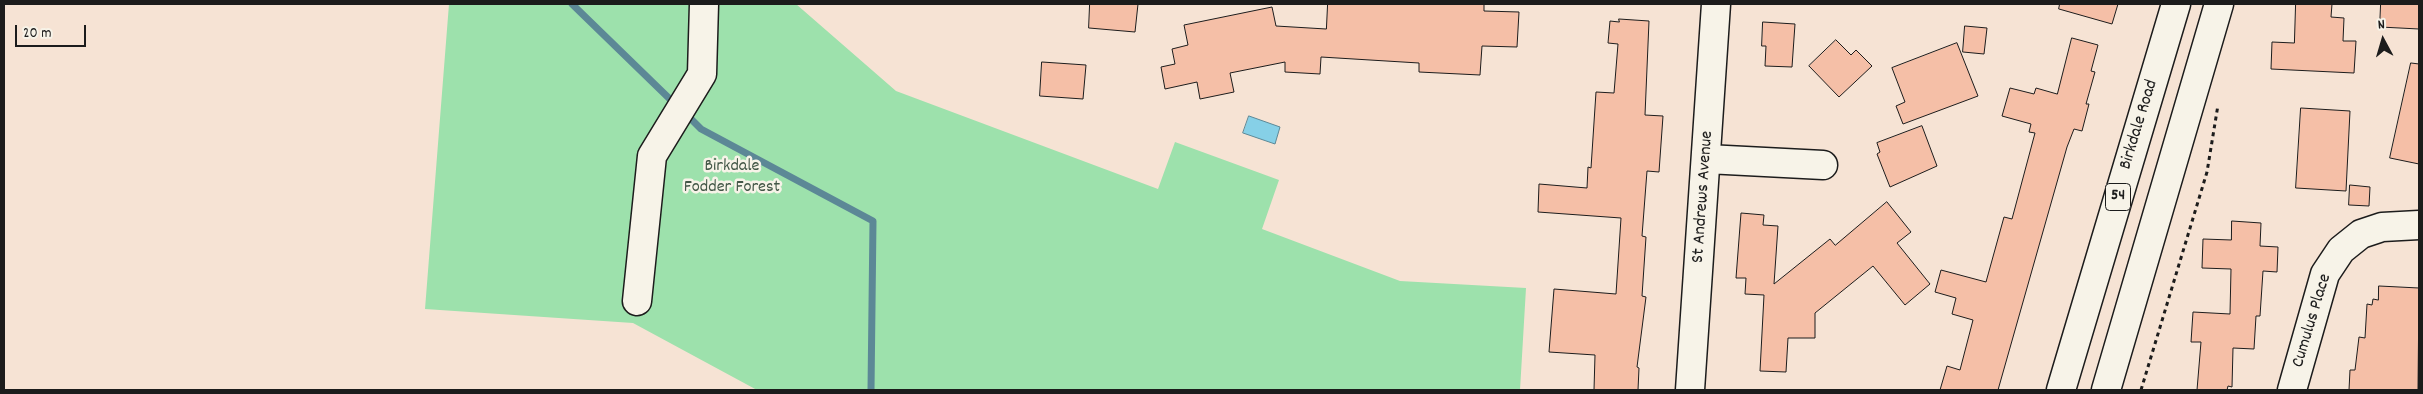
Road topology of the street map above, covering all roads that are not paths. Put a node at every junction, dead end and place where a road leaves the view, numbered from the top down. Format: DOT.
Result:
graph roads {
  1 [pos="704,4"];
  2 [pos="1716,4"];
  3 [pos="2176,4"];
  4 [pos="2219,4"];
  5 [pos="1707,159"];
  6 [pos="1823,165"];
  7 [pos="2419,225"];
  8 [pos="637,301"];
  9 [pos="1690,390"];
  10 [pos="2061,390"];
  11 [pos="2106,390"];
  12 [pos="2292,390"];
  1 -- 8 [label="main road"];
  2 -- 5 [label="main road, St Andrews Avenue"];
  3 -- 10 [label="main road, Birkdale Road / 54"];
  4 -- 11 [label="main road"];
  5 -- 6 [label="main road"];
  5 -- 9 [label="main road, St Andrews Avenue"];
  7 -- 12 [label="main road, Cumulus Place"];
}
